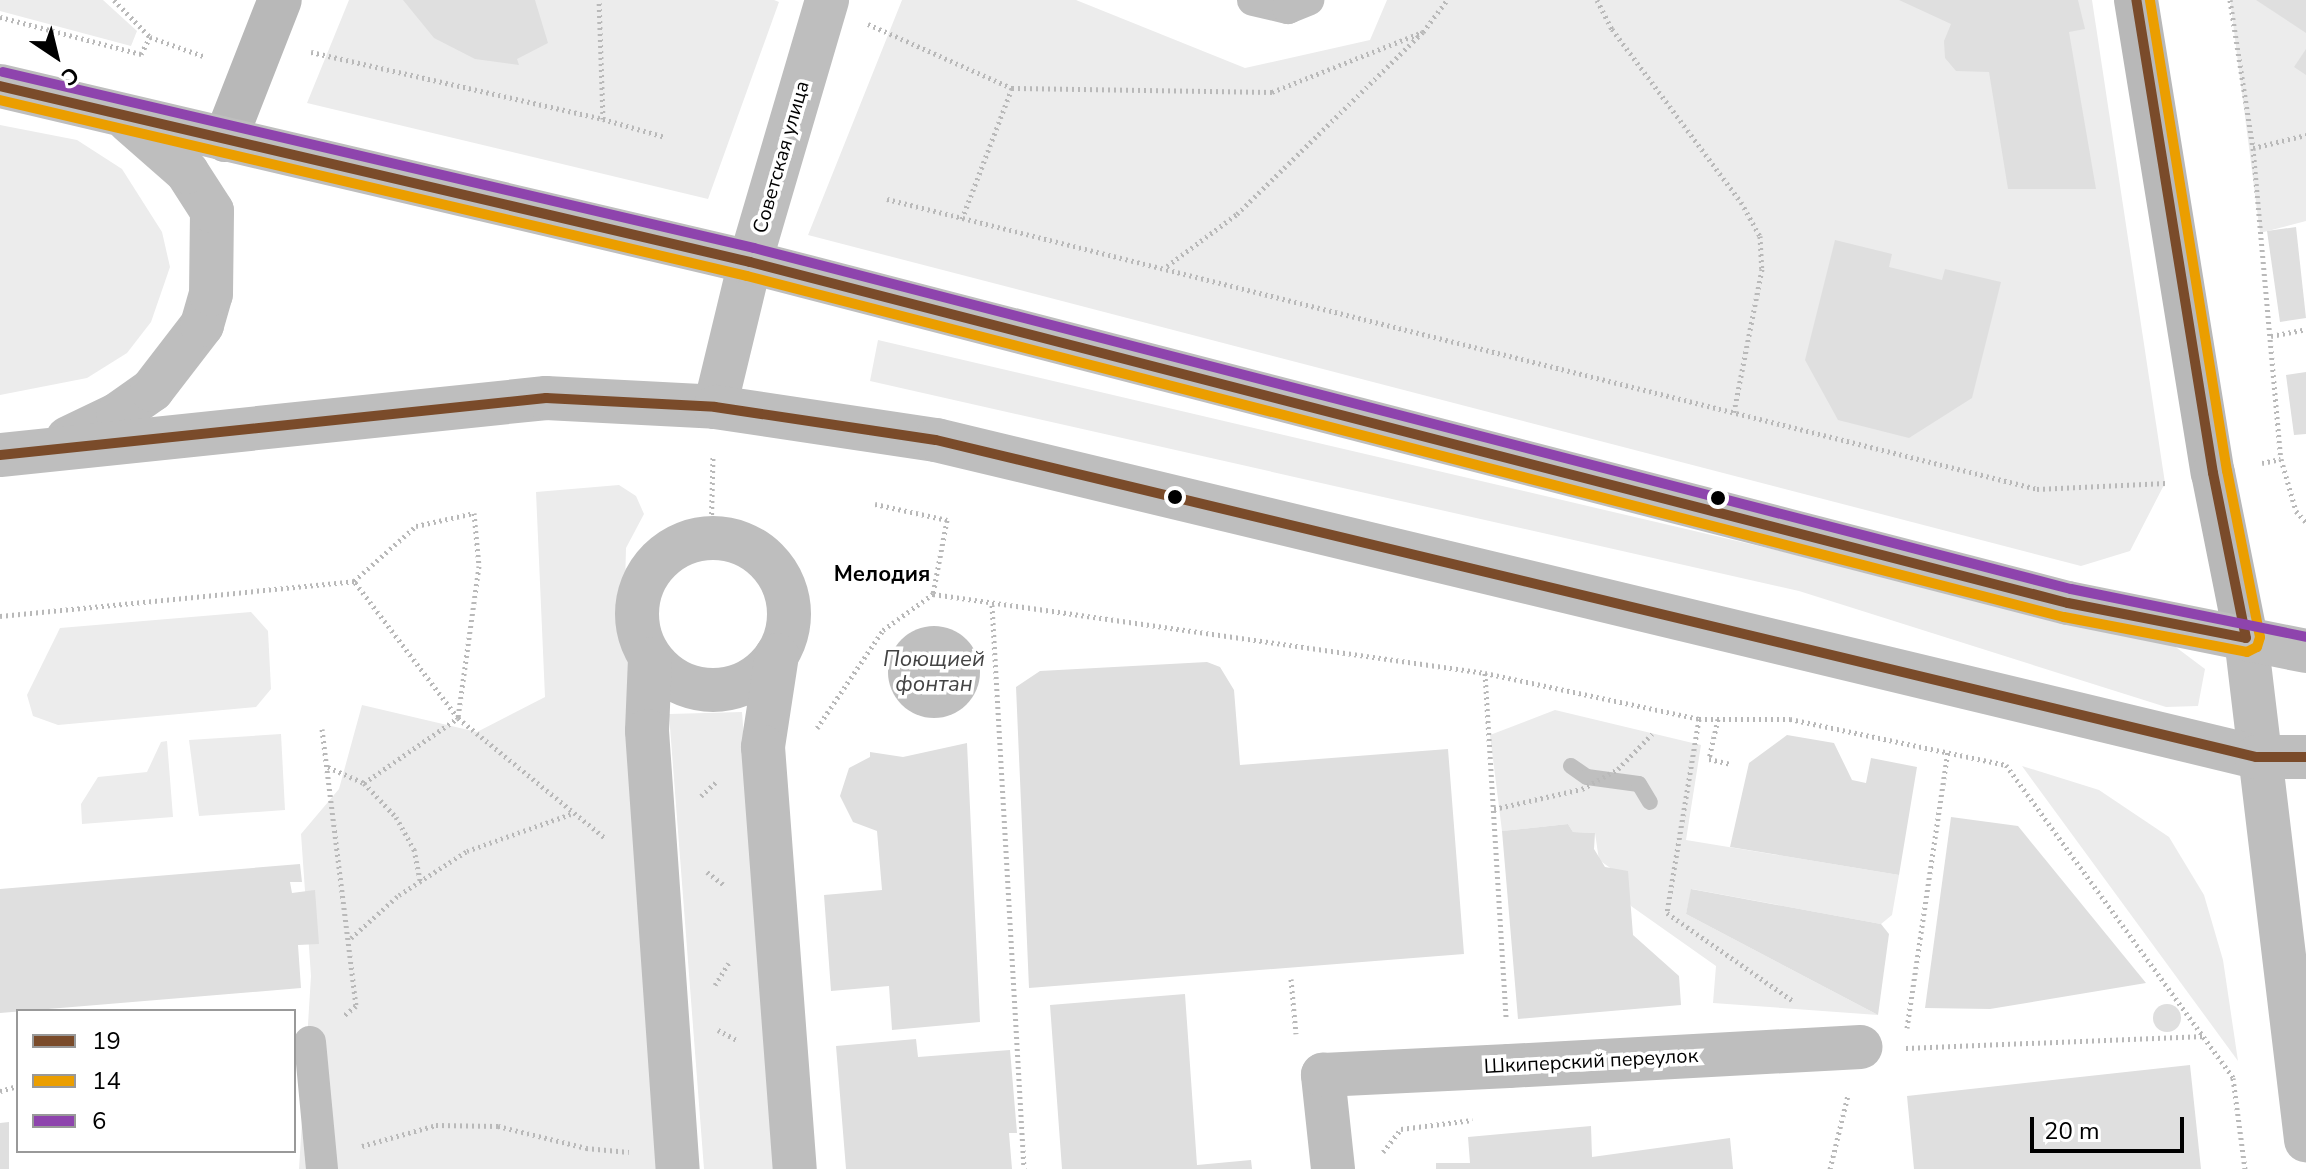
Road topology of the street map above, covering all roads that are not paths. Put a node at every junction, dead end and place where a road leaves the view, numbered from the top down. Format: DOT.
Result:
graph roads {
  1 [pos="280,0"];
  2 [pos="1253,0"];
  3 [pos="1308,0"];
  4 [pos="2136,0"];
  5 [pos="826,3"];
  6 [pos="0,86"];
  7 [pos="118,113"];
  8 [pos="225,140"];
  9 [pos="212,211"];
  10 [pos="750,262"];
  11 [pos="715,407"];
  12 [pos="10,454"];
  13 [pos="2246,638"];
  14 [pos="2306,651"];
  15 [pos="777,655"];
  16 [pos="650,659"];
  17 [pos="2256,757"];
  18 [pos="2306,757"];
  19 [pos="310,1042"];
  20 [pos="1860,1047"];
  21 [pos="2306,1140"];
  22 [pos="322,1168"];
  23 [pos="678,1169"];
  24 [pos="795,1169"];
  25 [pos="1333,1169"];
  1 -- 8 [label="main road"];
  2 -- 3 [label="lane"];
  4 -- 13 [label="main road"];
  5 -- 10 [label="main road, Советская улица"];
  6 -- 7 [label="main road"];
  7 -- 8 [label="main road"];
  7 -- 9 [label="main road"];
  8 -- 9 [label="main road"];
  8 -- 10 [label="main road"];
  9 -- 12 [label="main road"];
  10 -- 11 [label="main road, Советская улица"];
  10 -- 13 [label="main road"];
  11 -- 12 [label="main road"];
  11 -- 17 [label="main road"];
  13 -- 14 [label="main road"];
  13 -- 17 [label="main road"];
  15 -- 16 [label="main road"];
  15 -- 16 [label="main road"];
  15 -- 24 [label="main road"];
  16 -- 23 [label="main road"];
  17 -- 18 [label="main road"];
  17 -- 21 [label="main road"];
  19 -- 22 [label="lane"];
  20 -- 25 [label="main road, Шкиперский переулок"];
}
